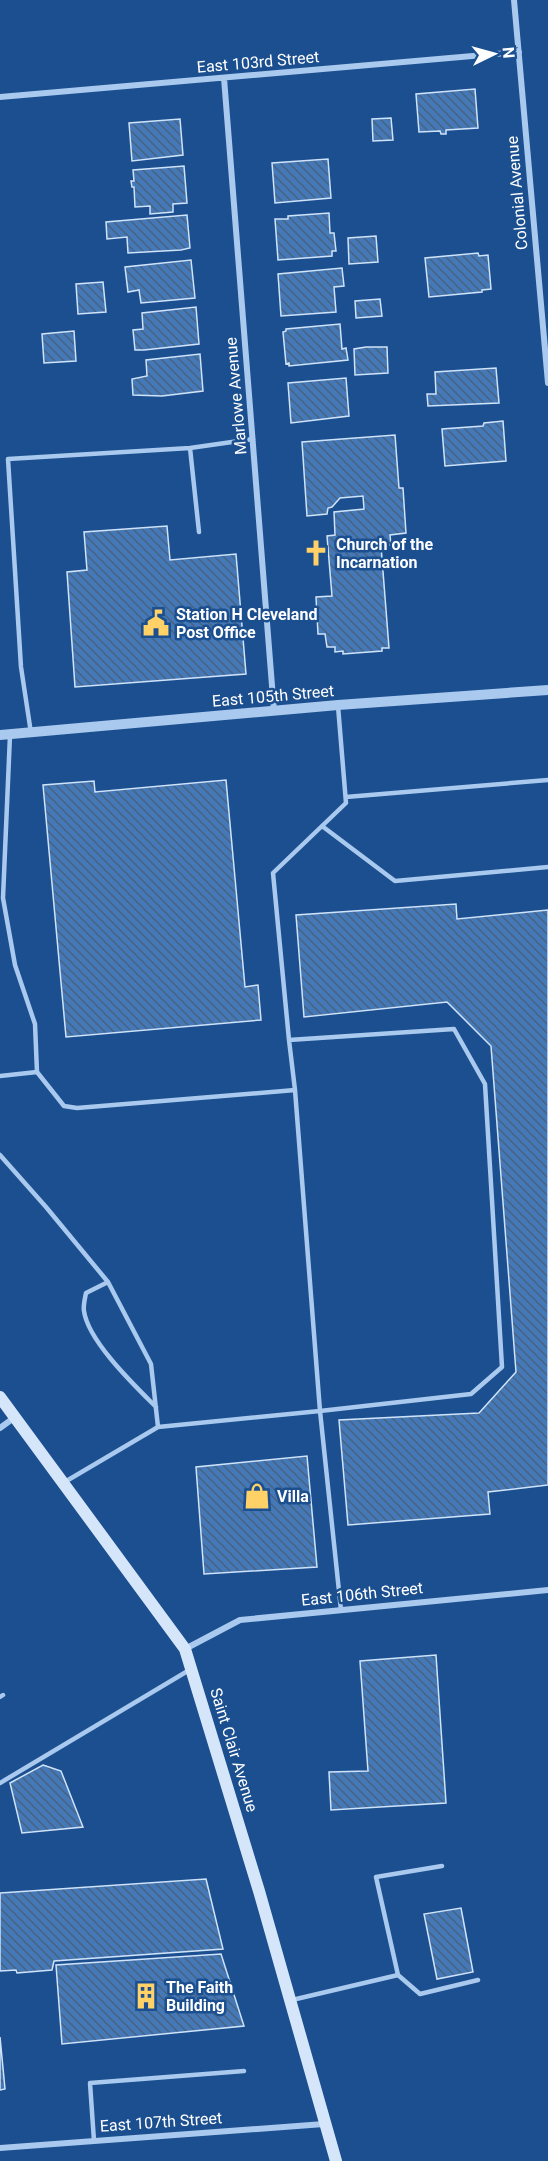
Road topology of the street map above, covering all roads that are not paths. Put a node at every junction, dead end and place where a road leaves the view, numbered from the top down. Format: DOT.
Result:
graph roads {
  1 [pos="514,0"];
  2 [pos="519,52"];
  3 [pos="224,78"];
  4 [pos="0,97"];
  5 [pos="548,383"];
  6 [pos="253,439"];
  7 [pos="190,448"];
  8 [pos="199,532"];
  9 [pos="548,690"];
  10 [pos="338,705"];
  11 [pos="274,711"];
  12 [pos="31,733"];
  13 [pos="5,735"];
  14 [pos="548,780"];
  15 [pos="346,797"];
  16 [pos="8,811"];
  17 [pos="0,812"];
  18 [pos="322,826"];
  19 [pos="548,867"];
  20 [pos="290,1040"];
  21 [pos="37,1072"];
  22 [pos="0,1076"];
  23 [pos="295,1090"];
  24 [pos="0,1155"];
  25 [pos="108,1282"];
  26 [pos="0,1397"];
  27 [pos="156,1407"];
  28 [pos="320,1411"];
  29 [pos="15,1417"];
  30 [pos="159,1427"];
  31 [pos="0,1428"];
  32 [pos="63,1483"];
  33 [pos="548,1590"];
  34 [pos="341,1610"];
  35 [pos="185,1649"];
  36 [pos="192,1668"];
  37 [pos="0,1783"];
  38 [pos="442,1866"];
  39 [pos="398,1975"];
  40 [pos="478,1980"];
  41 [pos="290,2001"];
  42 [pos="244,2071"];
  43 [pos="324,2124"];
  44 [pos="94,2141"];
  45 [pos="0,2148"];
  46 [pos="336,2161"];
  1 -- 2 [label="street, Colonial Avenue"];
  2 -- 3 [label="street, East 103rd Street"];
  2 -- 5 [label="street, Colonial Avenue"];
  3 -- 4 [label="street, East 103rd Street"];
  3 -- 6 [label="street, Marlowe Avenue"];
  6 -- 7 [label="lane"];
  6 -- 11 [label="street, Marlowe Avenue"];
  7 -- 8 [label="lane"];
  7 -- 12 [label="lane"];
  9 -- 10 [label="street, East 105th Street"];
  10 -- 11 [label="street, East 105th Street"];
  10 -- 15 [label="lane"];
  11 -- 12 [label="street, East 105th Street"];
  12 -- 13 [label="street, East 105th Street"];
  13 -- 16 [label="lane"];
  14 -- 15 [label="lane"];
  15 -- 18 [label="lane"];
  16 -- 17 [label="lane"];
  16 -- 21 [label="lane"];
  18 -- 19 [label="lane"];
  18 -- 20 [label="lane"];
  20 -- 23 [label="lane"];
  20 -- 28 [label="lane"];
  21 -- 22 [label="lane"];
  21 -- 23 [label="lane"];
  23 -- 28 [label="lane"];
  24 -- 25 [label="lane"];
  25 -- 27 [label="lane"];
  25 -- 27 [label="lane"];
  26 -- 29 [label="main road, Saint Clair Avenue"];
  27 -- 30 [label="lane"];
  28 -- 30 [label="lane"];
  28 -- 34 [label="lane"];
  29 -- 31 [label="street"];
  29 -- 32 [label="main road, Saint Clair Avenue"];
  30 -- 32 [label="lane"];
  32 -- 35 [label="main road, Saint Clair Avenue"];
  33 -- 34 [label="street, East 106th Street"];
  34 -- 35 [label="street, East 106th Street"];
  35 -- 36 [label="main road, Saint Clair Avenue"];
  36 -- 37 [label="lane"];
  36 -- 41 [label="main road, Saint Clair Avenue"];
  38 -- 39 [label="lane"];
  39 -- 40 [label="lane"];
  39 -- 41 [label="lane"];
  41 -- 43 [label="main road, Saint Clair Avenue"];
  42 -- 44 [label="lane"];
  43 -- 44 [label="street, East 107th Street"];
  43 -- 46 [label="main road, Saint Clair Avenue"];
  44 -- 45 [label="street, East 107th Street"];
}
